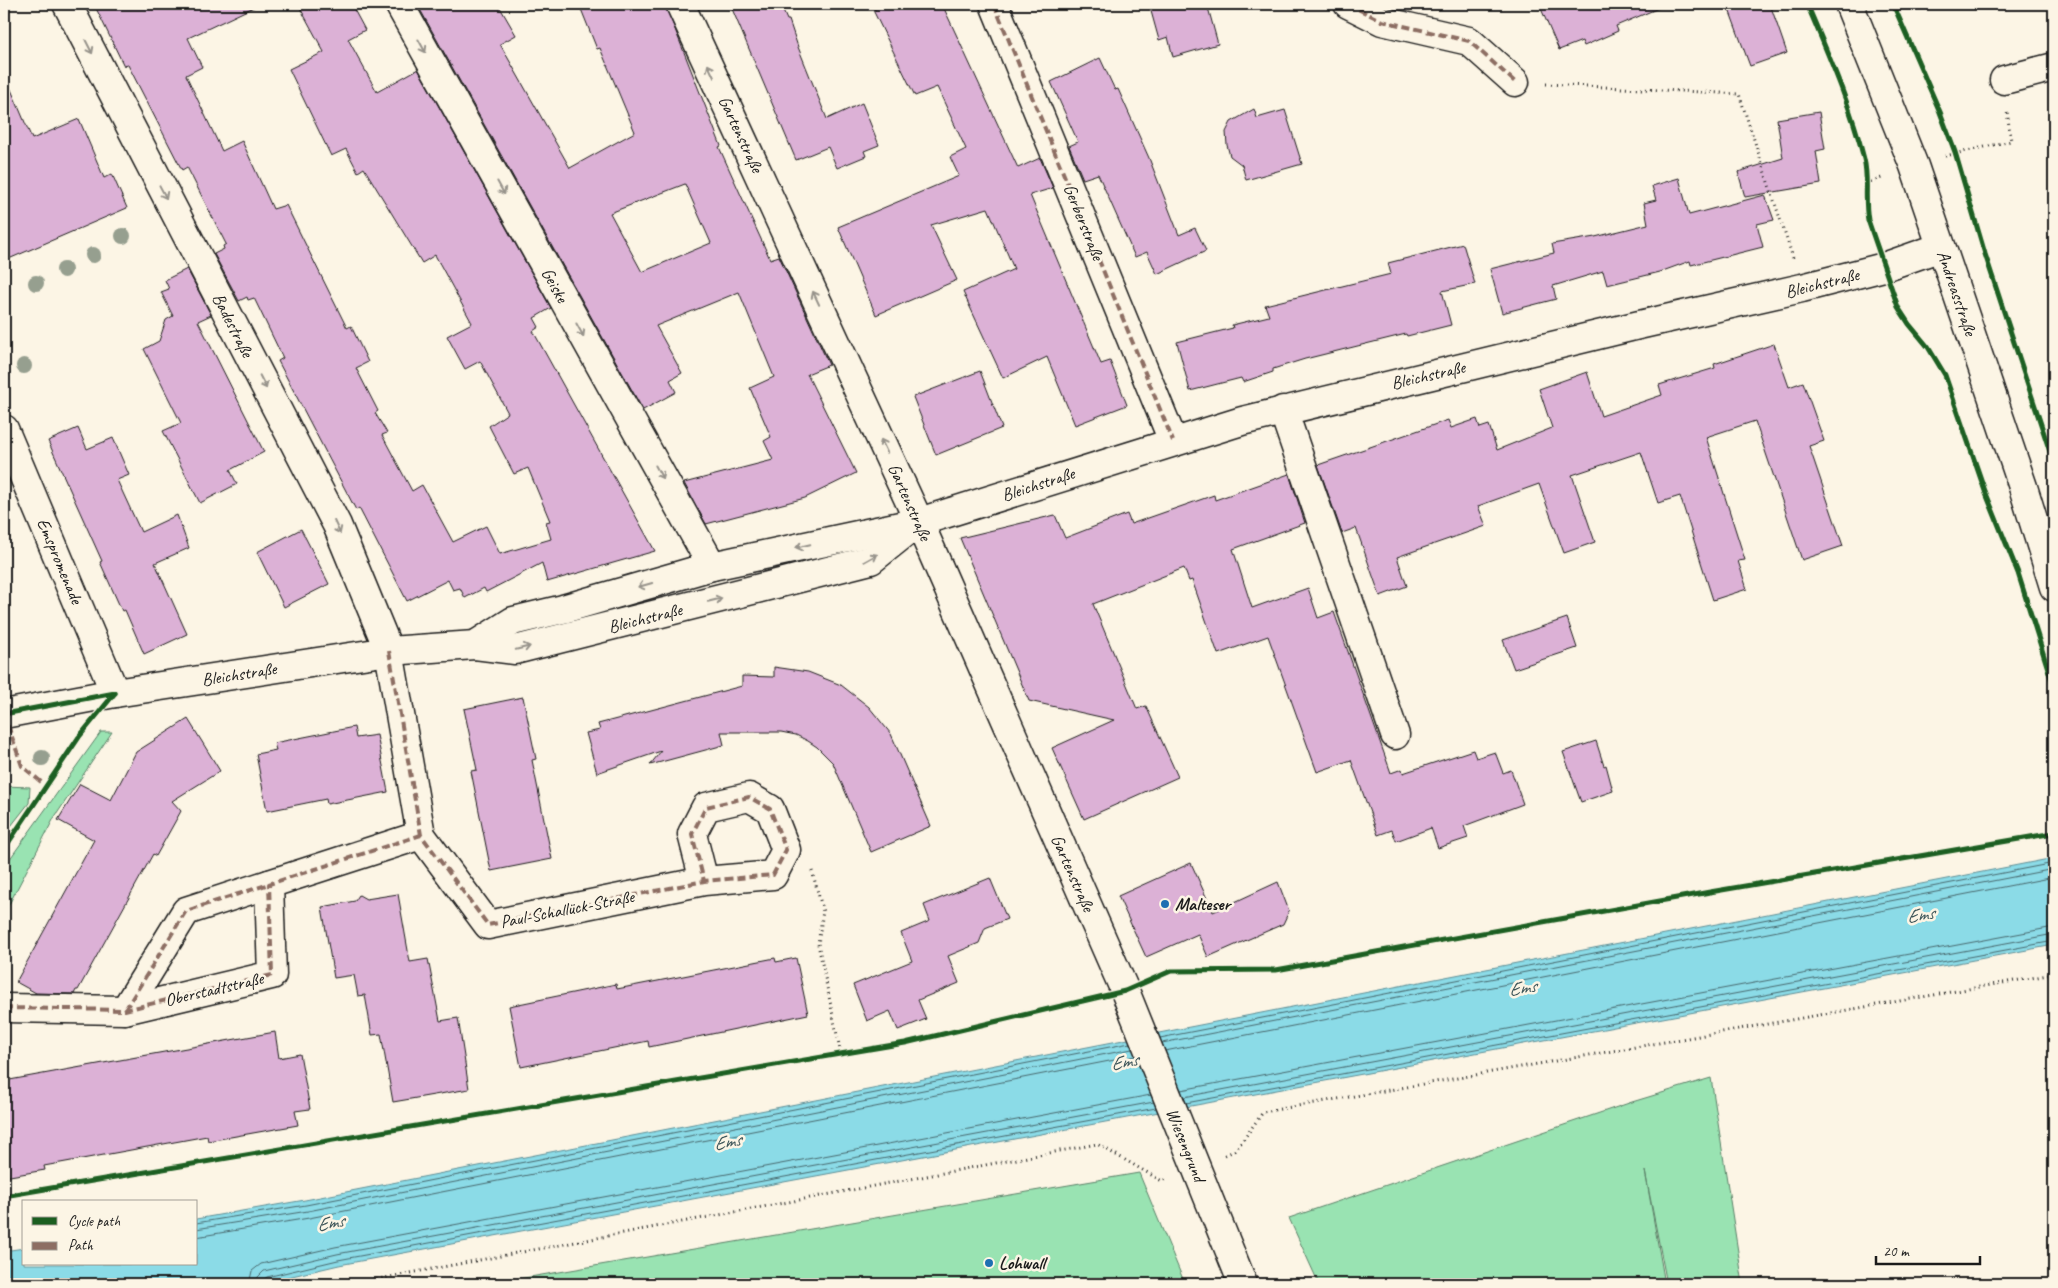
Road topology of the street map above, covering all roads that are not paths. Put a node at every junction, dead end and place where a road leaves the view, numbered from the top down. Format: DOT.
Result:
graph roads {
  1 [pos="67,4"];
  2 [pos="398,4"];
  3 [pos="680,4"];
  4 [pos="994,4"];
  5 [pos="1348,4"];
  6 [pos="1849,4"];
  7 [pos="2054,67"];
  8 [pos="2004,80"];
  9 [pos="1515,82"];
  10 [pos="1942,247"];
  11 [pos="1283,410"];
  12 [pos="4,429"];
  13 [pos="1173,441"];
  14 [pos="919,522"];
  15 [pos="712,566"];
  16 [pos="2054,587"];
  17 [pos="475,645"];
  18 [pos="389,651"];
  19 [pos="116,693"];
  20 [pos="4,714"];
  21 [pos="1395,735"];
  22 [pos="422,835"];
  23 [pos="704,881"];
  24 [pos="269,884"];
  25 [pos="1129,1005"];
  26 [pos="4,1008"];
  27 [pos="125,1010"];
  28 [pos="1243,1284"];
  1 -- 18 [label="street, Badestraße, one-way"];
  2 -- 15 [label="street, Geiske, one-way"];
  14 -- 3 [label="street, Gartenstraße, one-way"];
  4 -- 13 [label="street, Gerberstraße"];
  5 -- 9 [label="street"];
  6 -- 10 [label="street, Andreasstraße"];
  7 -- 8 [label="street"];
  10 -- 11 [label="street, Bleichstraße"];
  10 -- 16 [label="street, Andreasstraße"];
  11 -- 13 [label="street, Bleichstraße"];
  11 -- 21 [label="street"];
  12 -- 19 [label="street, Emspromenade"];
  13 -- 14 [label="street, Bleichstraße"];
  14 -- 15 [label="street, Bleichstraße, one-way"];
  17 -- 14 [label="street, Bleichstraße, one-way"];
  14 -- 25 [label="street, Gartenstraße"];
  15 -- 17 [label="street, Bleichstraße, one-way"];
  17 -- 18 [label="street, Bleichstraße"];
  18 -- 19 [label="street, Bleichstraße"];
  18 -- 22 [label="street, Paul-Schallück-Straße"];
  19 -- 20 [label="street, Bleichstraße"];
  22 -- 23 [label="street, Paul-Schallück-Straße"];
  22 -- 24 [label="street, Oberstadtstraße"];
  23 -- 23 [label="street, Paul-Schallück-Straße"];
  24 -- 27 [label="street, Oberstadtstraße"];
  24 -- 27 [label="street, Oberstadtstraße"];
  25 -- 28 [label="street, Wiesengrund"];
  26 -- 27 [label="street, Oberstadtstraße"];
}
